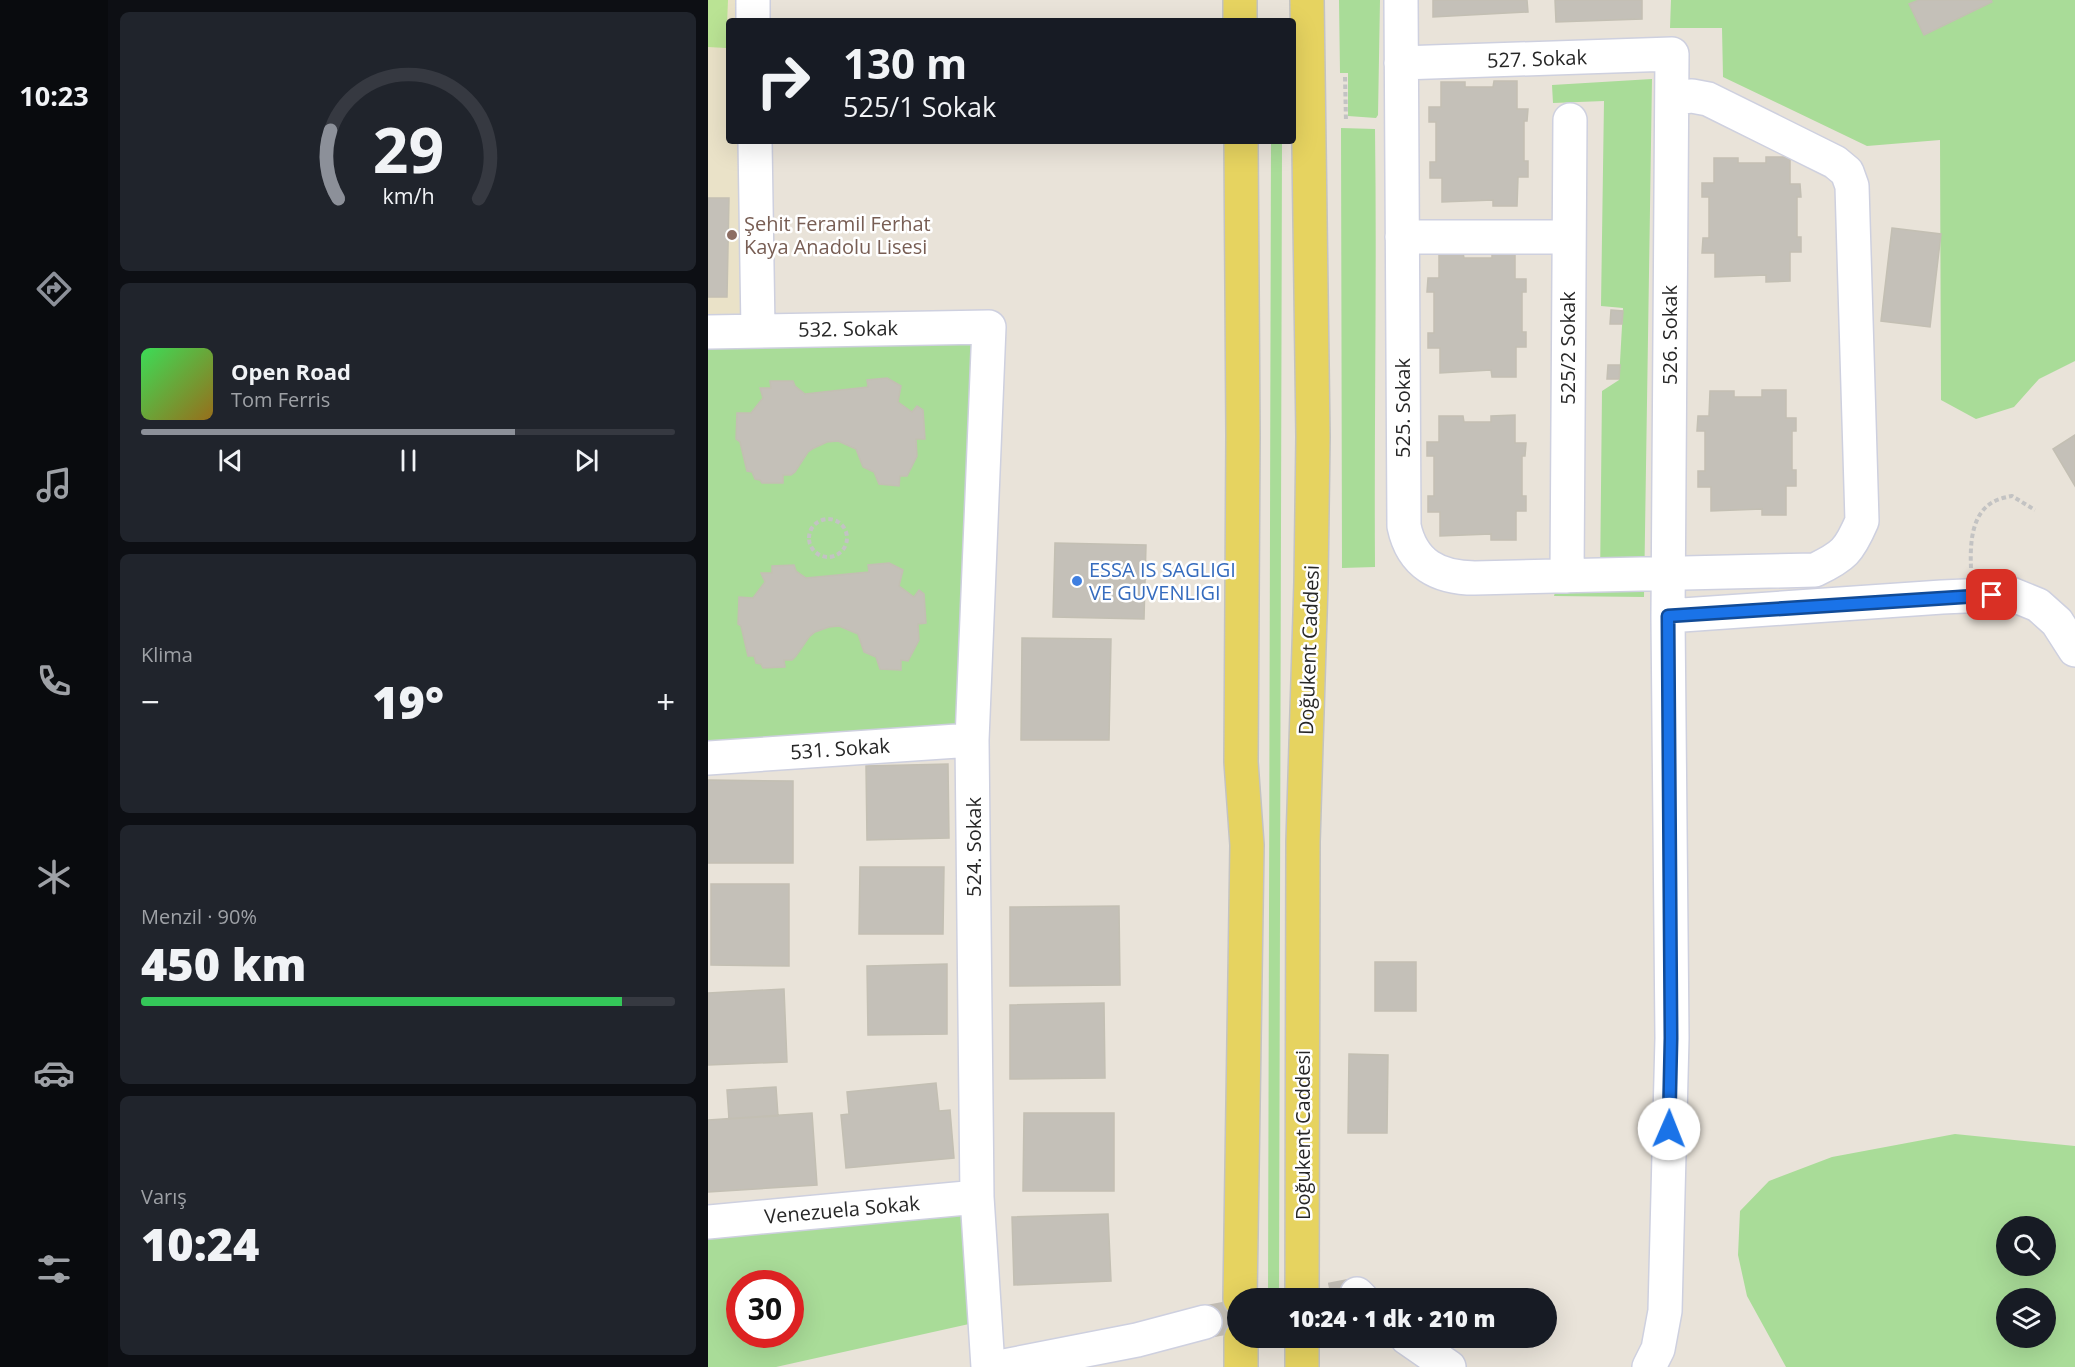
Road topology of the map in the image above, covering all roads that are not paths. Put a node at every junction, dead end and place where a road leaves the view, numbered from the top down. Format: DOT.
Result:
graph roads {
  1 [pos="753,0"];
  2 [pos="1240,0"];
  3 [pos="1307,0"];
  4 [pos="1401,0"];
  5 [pos="753,18"];
  6 [pos="1240,18"];
  7 [pos="1672,54"];
  8 [pos="1401,63"];
  9 [pos="1672,98"];
  10 [pos="1570,120"];
  11 [pos="755,144"];
  12 [pos="1241,144"];
  13 [pos="1402,237"];
  14 [pos="1569,237"];
  15 [pos="989,327"];
  16 [pos="758,330"];
  17 [pos="708,332"];
  18 [pos="1668,573"];
  19 [pos="1566,576"];
  20 [pos="1668,616"];
  21 [pos="2075,650"];
  22 [pos="972,740"];
  23 [pos="708,758"];
  24 [pos="977,1197"];
  25 [pos="708,1222"];
  26 [pos="1240,1288"];
  27 [pos="1302,1288"];
  28 [pos="1205,1322"];
  29 [pos="1241,1348"];
  30 [pos="1302,1348"];
  31 [pos="1421,1348"];
  32 [pos="988,1367"];
  33 [pos="999,1367"];
  34 [pos="1241,1367"];
  35 [pos="1302,1367"];
  36 [pos="1449,1367"];
  37 [pos="1649,1367"];
  1 -- 5 [label="street"];
  2 -- 6 [label="main road"];
  3 -- 27 [label="main road, Doğukent Caddesi"];
  4 -- 8 [label="street, 525. Sokak"];
  7 -- 8 [label="street, 527. Sokak"];
  7 -- 9 [label="street, 526. Sokak"];
  8 -- 13 [label="street, 525. Sokak"];
  9 -- 18 [label="street, 526. Sokak"];
  9 -- 18 [label="street, 525. Sokak"];
  10 -- 14 [label="street, 525/2 Sokak"];
  11 -- 16 [label="street"];
  12 -- 26 [label="main road"];
  13 -- 14 [label="street"];
  13 -- 19 [label="street, 525. Sokak"];
  14 -- 19 [label="street, 525/2 Sokak"];
  15 -- 16 [label="street, 532. Sokak"];
  15 -- 22 [label="street, 524. Sokak"];
  16 -- 17 [label="street, 532. Sokak"];
  18 -- 19 [label="street, 525. Sokak"];
  18 -- 20 [label="street, 526. Sokak"];
  20 -- 21 [label="street"];
  20 -- 37 [label="street, 526. Sokak"];
  22 -- 23 [label="street, 531. Sokak"];
  22 -- 24 [label="street, 524. Sokak"];
  24 -- 25 [label="street, Venezuela Sokak"];
  24 -- 32 [label="street, 524. Sokak"];
  28 -- 33 [label="street"];
  29 -- 34 [label="main road"];
  30 -- 35 [label="main road"];
  31 -- 36 [label="street"];
}
